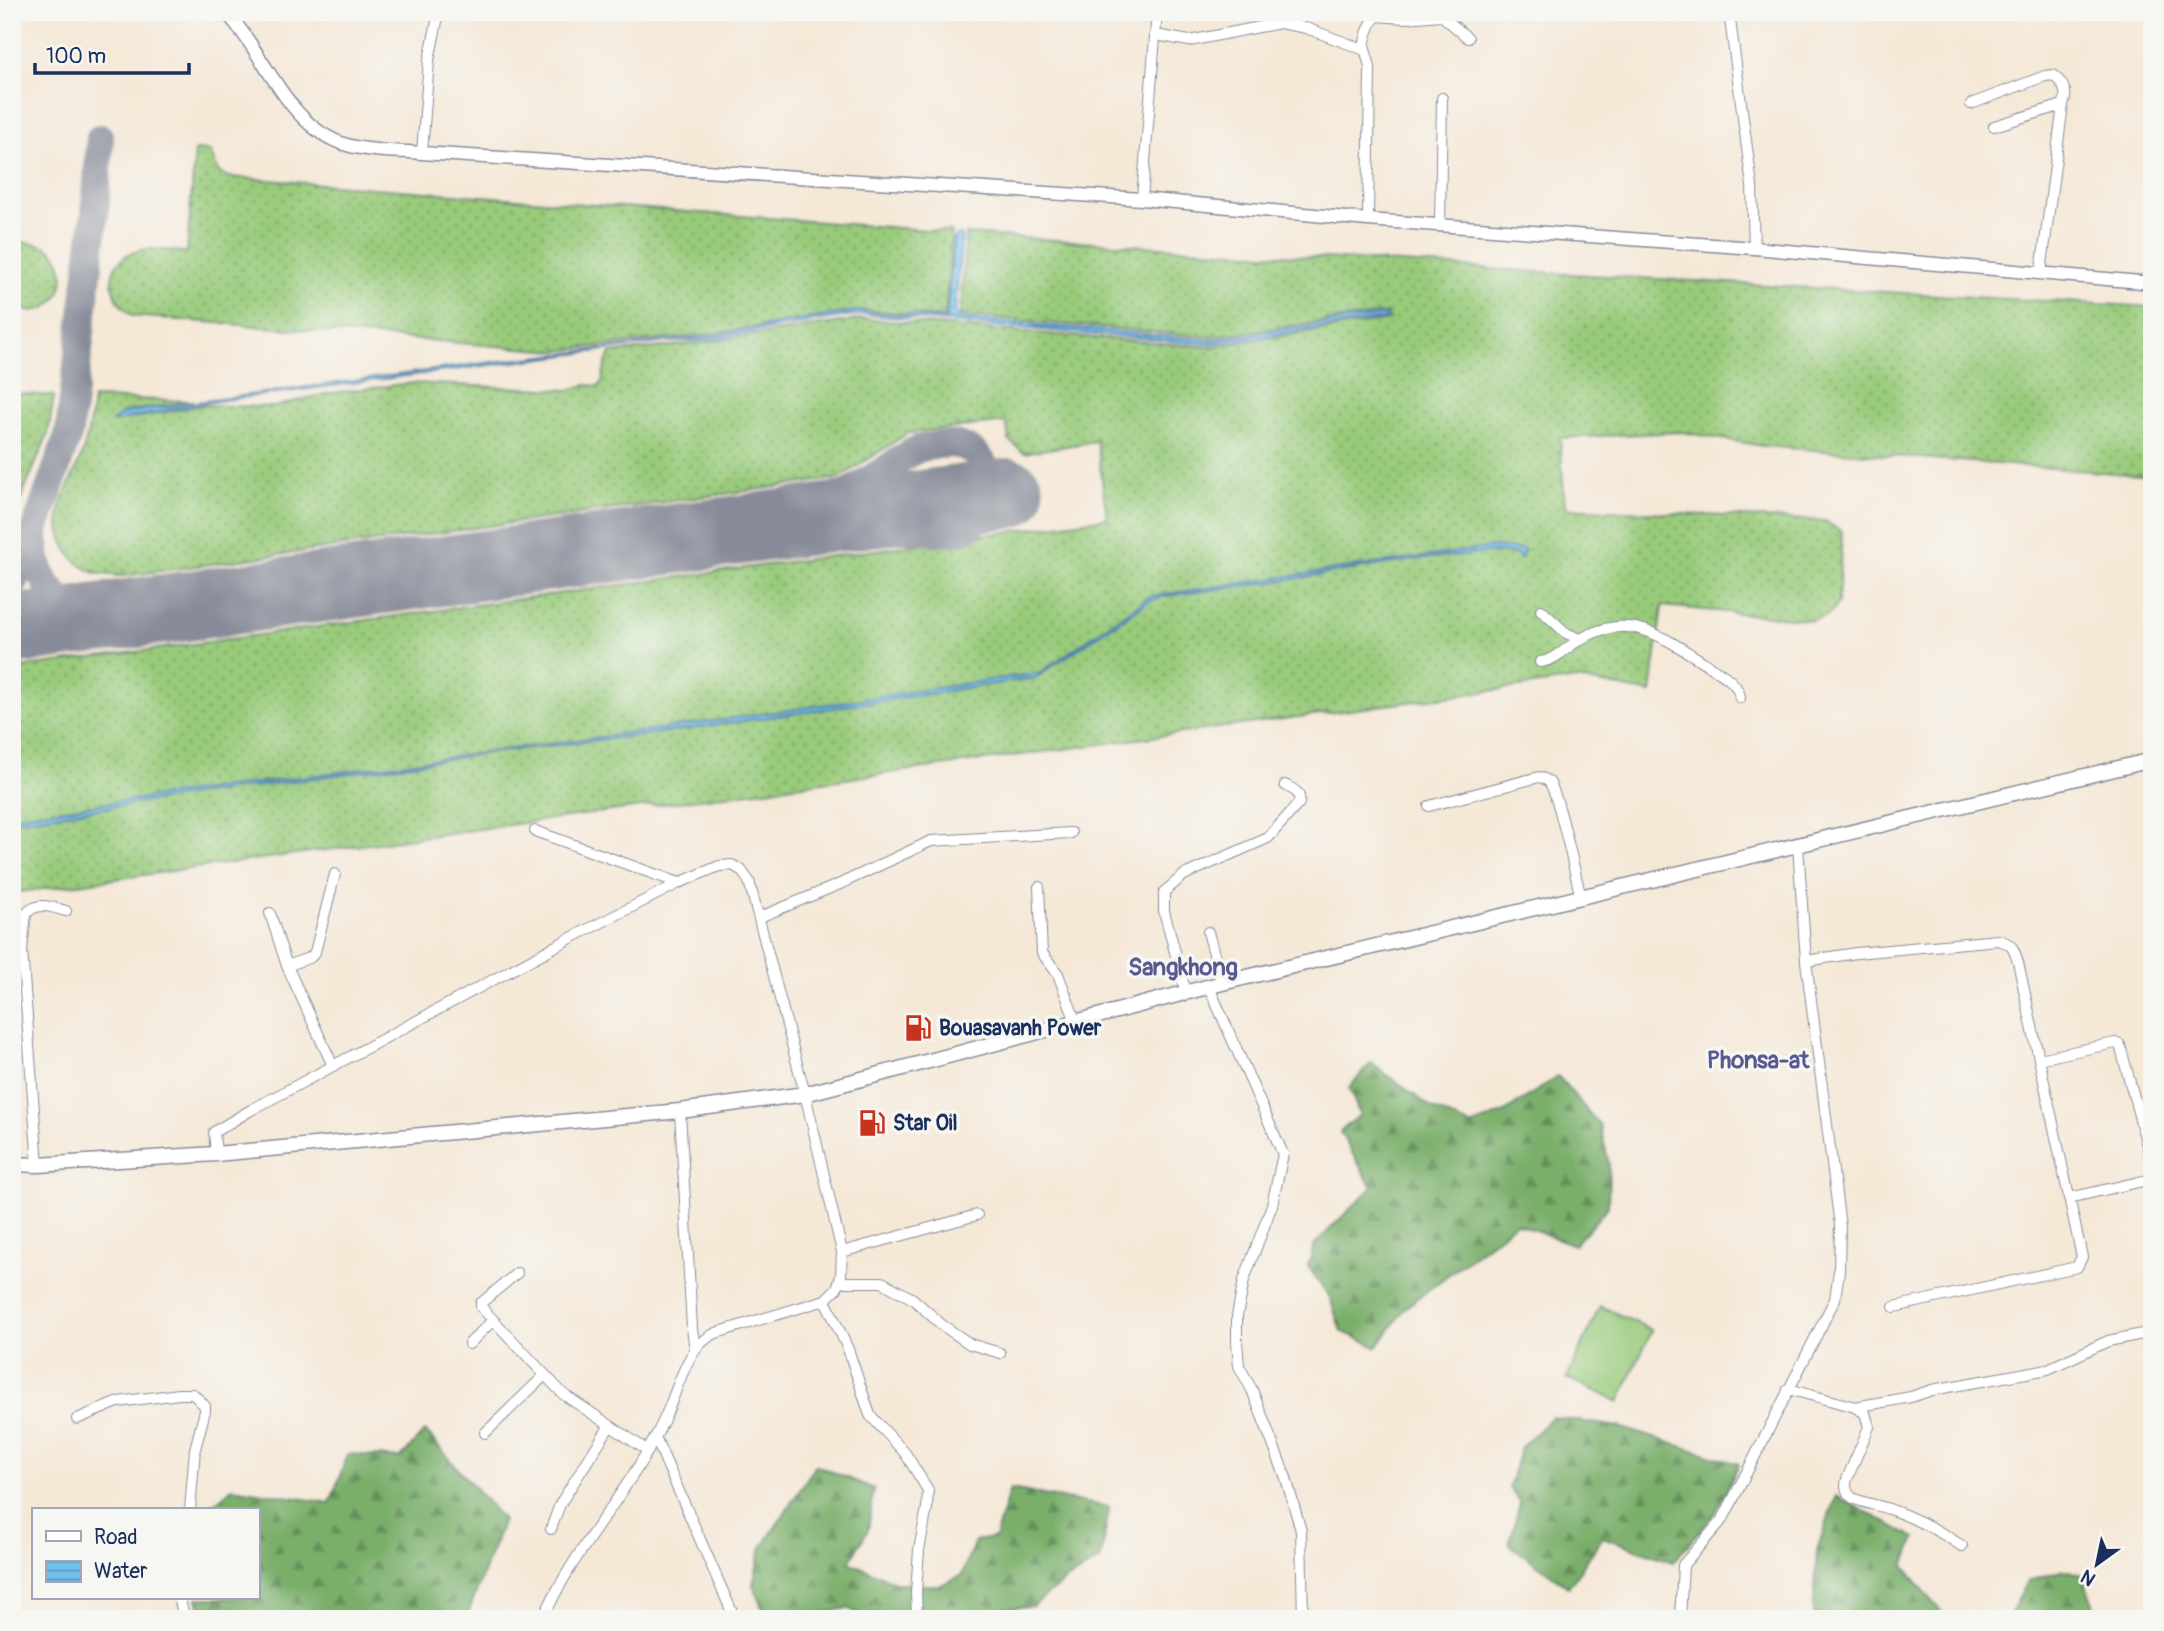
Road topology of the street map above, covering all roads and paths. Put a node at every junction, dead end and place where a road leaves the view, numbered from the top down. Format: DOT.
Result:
graph roads {
  1 [pos="226,12"];
  2 [pos="439,12"];
  3 [pos="1157,12"];
  4 [pos="1729,12"];
  5 [pos="1442,14"];
  6 [pos="1156,35"];
  7 [pos="1468,38"];
  8 [pos="1365,50"];
  9 [pos="1442,98"];
  10 [pos="1971,104"];
  11 [pos="2063,105"];
  12 [pos="1994,126"];
  13 [pos="422,153"];
  14 [pos="1142,199"];
  15 [pos="1368,220"];
  16 [pos="1440,225"];
  17 [pos="1754,248"];
  18 [pos="2041,272"];
  19 [pos="2152,283"];
  20 [pos="1541,610"];
  21 [pos="1580,639"];
  22 [pos="1540,662"];
  23 [pos="1740,698"];
  24 [pos="2152,760"];
  25 [pos="1285,785"];
  26 [pos="1429,806"];
  27 [pos="535,831"];
  28 [pos="1071,833"];
  29 [pos="1798,846"];
  30 [pos="335,874"];
  31 [pos="679,883"];
  32 [pos="1039,887"];
  33 [pos="1581,898"];
  34 [pos="66,911"];
  35 [pos="270,914"];
  36 [pos="760,917"];
  37 [pos="1208,932"];
  38 [pos="1806,961"];
  39 [pos="287,966"];
  40 [pos="1216,985"];
  41 [pos="1186,993"];
  42 [pos="1076,1022"];
  43 [pos="2039,1059"];
  44 [pos="333,1066"];
  45 [pos="805,1094"];
  46 [pos="680,1111"];
  47 [pos="216,1154"];
  48 [pos="12,1164"];
  49 [pos="2152,1164"];
  50 [pos="37,1165"];
  51 [pos="2152,1180"];
  52 [pos="2069,1198"];
  53 [pos="977,1215"];
  54 [pos="842,1252"];
  55 [pos="517,1273"];
  56 [pos="840,1282"];
  57 [pos="825,1300"];
  58 [pos="1894,1307"];
  59 [pos="493,1320"];
  60 [pos="2152,1332"];
  61 [pos="469,1344"];
  62 [pos="695,1350"];
  63 [pos="1000,1353"];
  64 [pos="545,1375"];
  65 [pos="1788,1390"];
  66 [pos="1856,1407"];
  67 [pos="76,1419"];
  68 [pos="609,1427"];
  69 [pos="485,1433"];
  70 [pos="656,1439"];
  71 [pos="648,1451"];
  72 [pos="190,1508"];
  73 [pos="551,1529"];
  74 [pos="1962,1546"];
  75 [pos="180,1600"];
  76 [pos="185,1619"];
  77 [pos="543,1619"];
  78 [pos="736,1619"];
  79 [pos="917,1619"];
  80 [pos="1303,1619"];
  81 [pos="1680,1619"];
  1 -- 13 [label="street"];
  2 -- 13 [label="street"];
  3 -- 6 [label="street"];
  4 -- 17 [label="street"];
  5 -- 7 [label="street"];
  5 -- 8 [label="street"];
  6 -- 8 [label="street"];
  6 -- 14 [label="street"];
  8 -- 15 [label="street"];
  9 -- 16 [label="street"];
  10 -- 11 [label="street"];
  11 -- 12 [label="street"];
  11 -- 18 [label="street"];
  13 -- 14 [label="street"];
  14 -- 15 [label="street"];
  15 -- 16 [label="street"];
  16 -- 17 [label="street"];
  17 -- 18 [label="street"];
  18 -- 19 [label="street"];
  20 -- 21 [label="street"];
  21 -- 22 [label="street"];
  21 -- 23 [label="street"];
  24 -- 29 [label="main road"];
  25 -- 41 [label="street"];
  26 -- 33 [label="street"];
  27 -- 31 [label="street"];
  28 -- 36 [label="street"];
  29 -- 33 [label="main road"];
  29 -- 38 [label="street"];
  30 -- 39 [label="street"];
  31 -- 36 [label="street"];
  31 -- 44 [label="street"];
  32 -- 42 [label="street"];
  33 -- 40 [label="main road"];
  34 -- 50 [label="street"];
  35 -- 39 [label="street"];
  36 -- 45 [label="street"];
  37 -- 40 [label="street"];
  38 -- 43 [label="street"];
  38 -- 65 [label="street"];
  39 -- 44 [label="street"];
  40 -- 41 [label="main road"];
  40 -- 80 [label="street"];
  41 -- 42 [label="main road"];
  42 -- 45 [label="main road"];
  43 -- 49 [label="street"];
  43 -- 52 [label="street"];
  44 -- 47 [label="street"];
  45 -- 46 [label="main road"];
  45 -- 54 [label="street"];
  46 -- 47 [label="main road"];
  46 -- 62 [label="street"];
  47 -- 50 [label="main road"];
  48 -- 50 [label="main road"];
  51 -- 52 [label="street"];
  52 -- 58 [label="street"];
  53 -- 54 [label="street"];
  54 -- 56 [label="street"];
  55 -- 59 [label="street"];
  56 -- 57 [label="street"];
  56 -- 63 [label="street"];
  57 -- 62 [label="street"];
  57 -- 79 [label="street"];
  59 -- 61 [label="street"];
  59 -- 64 [label="street"];
  60 -- 66 [label="street"];
  62 -- 70 [label="street"];
  64 -- 68 [label="street"];
  64 -- 69 [label="street"];
  65 -- 66 [label="street"];
  65 -- 81 [label="street"];
  66 -- 74 [label="street"];
  67 -- 72 [label="street"];
  68 -- 71 [label="street"];
  68 -- 73 [label="street"];
  70 -- 71 [label="street"];
  70 -- 78 [label="street"];
  71 -- 77 [label="street"];
  75 -- 76 [label="street"];
}
